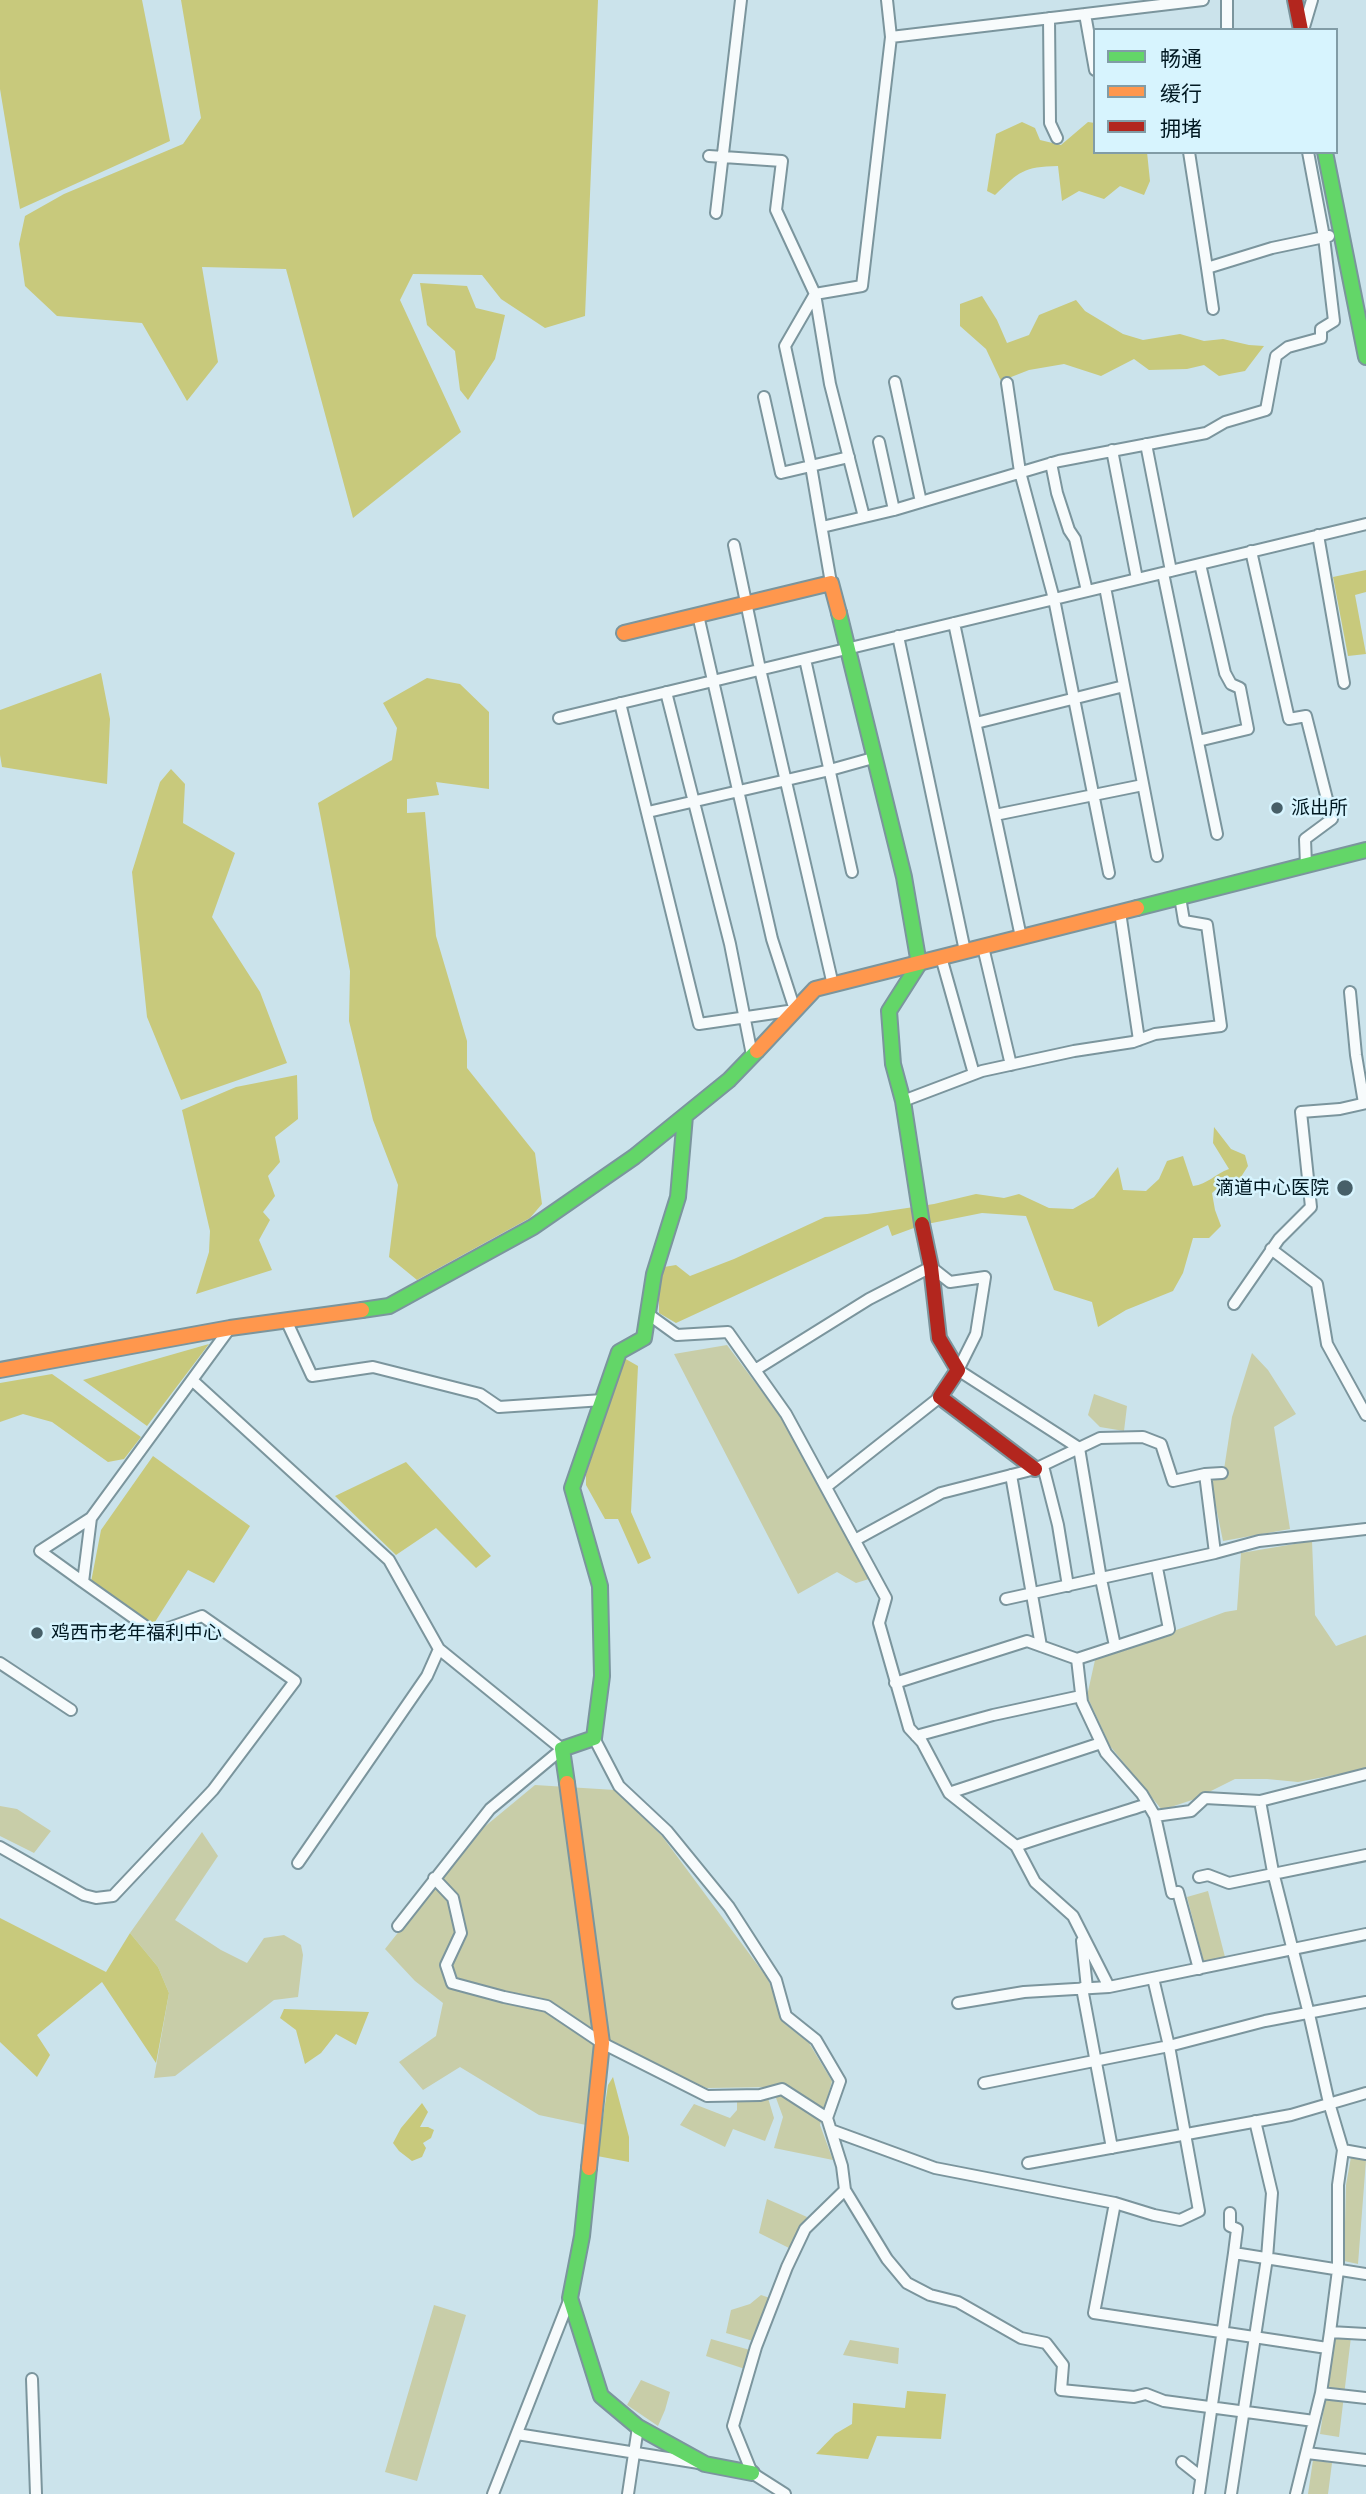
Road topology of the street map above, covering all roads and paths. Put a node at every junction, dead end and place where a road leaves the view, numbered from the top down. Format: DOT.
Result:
graph roads {
  1 [pos="741,0"];
  2 [pos="887,0"];
  3 [pos="1102,0"];
  4 [pos="1203,0"];
  5 [pos="1227,0"];
  6 [pos="1295,0"];
  7 [pos="1312,0"];
  8 [pos="1152,3"];
  9 [pos="1102,12"];
  10 [pos="1085,14"];
  11 [pos="1049,18"];
  12 [pos="1227,28"];
  13 [pos="1302,28"];
  14 [pos="1303,28"];
  15 [pos="891,37"];
  16 [pos="1093,60"];
  17 [pos="1057,138"];
  18 [pos="1189,154"];
  19 [pos="1308,154"];
  20 [pos="1325,154"];
  21 [pos="709,156"];
  22 [pos="722,157"];
  23 [pos="716,213"];
  24 [pos="1342,234"];
  25 [pos="1324,237"];
  26 [pos="1207,268"];
  27 [pos="814,294"];
  28 [pos="1213,309"];
  29 [pos="1366,357"];
  30 [pos="895,382"];
  31 [pos="1007,383"];
  32 [pos="764,397"];
  33 [pos="879,442"];
  34 [pos="1146,444"];
  35 [pos="1112,450"];
  36 [pos="849,457"];
  37 [pos="1051,463"];
  38 [pos="811,466"];
  39 [pos="1020,472"];
  40 [pos="921,502"];
  41 [pos="894,510"];
  42 [pos="864,517"];
  43 [pos="1366,524"];
  44 [pos="821,527"];
  45 [pos="1318,535"];
  46 [pos="734,545"];
  47 [pos="1251,551"];
  48 [pos="1199,564"];
  49 [pos="1167,572"];
  50 [pos="1138,579"];
  51 [pos="831,583"];
  52 [pos="1105,587"];
  53 [pos="1087,591"];
  54 [pos="1054,599"];
  55 [pos="746,604"];
  56 [pos="698,615"];
  57 [pos="954,623"];
  58 [pos="624,633"];
  59 [pos="898,636"];
  60 [pos="848,648"];
  61 [pos="805,659"];
  62 [pos="760,669"];
  63 [pos="713,681"];
  64 [pos="1344,684"];
  65 [pos="1124,686"];
  66 [pos="666,692"];
  67 [pos="1074,700"];
  68 [pos="620,703"];
  69 [pos="559,718"];
  70 [pos="976,723"];
  71 [pos="1198,741"];
  72 [pos="873,758"];
  73 [pos="830,770"];
  74 [pos="786,781"];
  75 [pos="1143,785"];
  76 [pos="738,791"];
  77 [pos="1093,794"];
  78 [pos="693,802"];
  79 [pos="648,812"];
  80 [pos="995,815"];
  81 [pos="1217,834"];
  82 [pos="1366,850"];
  83 [pos="1157,856"];
  84 [pos="1306,865"];
  85 [pos="852,872"];
  86 [pos="1109,873"];
  87 [pos="1180,897"];
  88 [pos="1120,912"];
  89 [pos="1021,937"];
  90 [pos="983,947"];
  91 [pos="965,951"];
  92 [pos="942,957"];
  93 [pos="919,964"];
  94 [pos="833,985"];
  95 [pos="1350,992"];
  96 [pos="795,1010"];
  97 [pos="745,1019"];
  98 [pos="1139,1040"];
  99 [pos="752,1055"];
  100 [pos="1011,1065"];
  101 [pos="974,1074"];
  102 [pos="903,1101"];
  103 [pos="1365,1103"];
  104 [pos="685,1116"];
  105 [pos="1271,1249"];
  106 [pos="931,1267"];
  107 [pos="1234,1304"];
  108 [pos="648,1314"];
  109 [pos="286,1320"];
  110 [pos="230,1328"];
  111 [pos="0,1370"];
  112 [pos="755,1370"];
  113 [pos="958,1370"];
  114 [pos="192,1380"];
  115 [pos="940,1397"];
  116 [pos="603,1400"];
  117 [pos="1366,1415"];
  118 [pos="1079,1448"];
  119 [pos="1039,1467"];
  120 [pos="1222,1473"];
  121 [pos="1205,1474"];
  122 [pos="1011,1475"];
  123 [pos="826,1487"];
  124 [pos="91,1518"];
  125 [pos="1366,1530"];
  126 [pos="855,1540"];
  127 [pos="1216,1553"];
  128 [pos="1157,1567"];
  129 [pos="1101,1579"];
  130 [pos="83,1582"];
  131 [pos="1068,1586"];
  132 [pos="1033,1595"];
  133 [pos="1006,1600"];
  134 [pos="1041,1646"];
  135 [pos="1115,1646"];
  136 [pos="439,1649"];
  137 [pos="1077,1659"];
  138 [pos="0,1663"];
  139 [pos="895,1683"];
  140 [pos="1081,1696"];
  141 [pos="71,1710"];
  142 [pos="916,1736"];
  143 [pos="594,1738"];
  144 [pos="1101,1743"];
  145 [pos="562,1749"];
  146 [pos="1366,1774"];
  147 [pos="949,1793"];
  148 [pos="1260,1801"];
  149 [pos="1148,1804"];
  150 [pos="1154,1816"];
  151 [pos="1016,1846"];
  152 [pos="0,1847"];
  153 [pos="1366,1855"];
  154 [pos="298,1863"];
  155 [pos="1273,1872"];
  156 [pos="1199,1877"];
  157 [pos="434,1878"];
  158 [pos="398,1926"];
  159 [pos="1366,1934"];
  160 [pos="1081,1935"];
  161 [pos="1293,1950"];
  162 [pos="1199,1969"];
  163 [pos="1153,1978"];
  164 [pos="1110,1987"];
  165 [pos="1084,1988"];
  166 [pos="1366,2002"];
  167 [pos="958,2003"];
  168 [pos="1309,2014"];
  169 [pos="602,2043"];
  170 [pos="1169,2046"];
  171 [pos="1095,2060"];
  172 [pos="984,2083"];
  173 [pos="1366,2093"];
  174 [pos="1329,2103"];
  175 [pos="827,2118"];
  176 [pos="1255,2121"];
  177 [pos="831,2130"];
  178 [pos="1185,2134"];
  179 [pos="1112,2148"];
  180 [pos="1342,2150"];
  181 [pos="1366,2154"];
  182 [pos="1028,2163"];
  183 [pos="845,2190"];
  184 [pos="1115,2203"];
  185 [pos="1230,2213"];
  186 [pos="1234,2253"];
  187 [pos="1267,2258"];
  188 [pos="1338,2270"];
  189 [pos="1366,2274"];
  190 [pos="570,2298"];
  191 [pos="1222,2332"];
  192 [pos="1330,2332"];
  193 [pos="1366,2334"];
  194 [pos="1255,2337"];
  195 [pos="1328,2348"];
  196 [pos="32,2379"];
  197 [pos="1321,2393"];
  198 [pos="1366,2398"];
  199 [pos="1210,2406"];
  200 [pos="1245,2411"];
  201 [pos="1314,2421"];
  202 [pos="638,2427"];
  203 [pos="517,2434"];
  204 [pos="1307,2453"];
  205 [pos="634,2454"];
  206 [pos="1366,2460"];
  207 [pos="1182,2462"];
  208 [pos="705,2464"];
  209 [pos="752,2473"];
  210 [pos="36,2494"];
  211 [pos="493,2494"];
  212 [pos="628,2494"];
  213 [pos="785,2494"];
  214 [pos="1231,2494"];
  215 [pos="1296,2494"];
  1 -- 22 [label="street"];
  2 -- 15 [label="street"];
  3 -- 9 [label="street"];
  4 -- 8 [label="street"];
  5 -- 12 [label="street"];
  6 -- 13 [label="main road"];
  7 -- 14 [label="street"];
  8 -- 9 [label="street"];
  9 -- 10 [label="street"];
  10 -- 11 [label="street"];
  10 -- 16 [label="street"];
  11 -- 15 [label="street"];
  11 -- 17 [label="street"];
  15 -- 27 [label="street"];
  18 -- 26 [label="street"];
  19 -- 25 [label="street"];
  20 -- 24 [label="main road"];
  21 -- 22 [label="street"];
  22 -- 23 [label="street"];
  22 -- 27 [label="street"];
  24 -- 25 [label="street"];
  24 -- 29 [label="main road"];
  25 -- 26 [label="street"];
  25 -- 34 [label="street"];
  26 -- 28 [label="street"];
  27 -- 36 [label="street"];
  27 -- 38 [label="street"];
  30 -- 40 [label="street"];
  31 -- 39 [label="street"];
  32 -- 38 [label="street"];
  33 -- 41 [label="street"];
  34 -- 35 [label="street"];
  34 -- 49 [label="street"];
  35 -- 37 [label="street"];
  35 -- 50 [label="street"];
  36 -- 38 [label="street"];
  36 -- 42 [label="street"];
  37 -- 39 [label="street"];
  37 -- 53 [label="street"];
  38 -- 44 [label="street"];
  39 -- 40 [label="street"];
  39 -- 54 [label="street"];
  40 -- 41 [label="street"];
  41 -- 42 [label="street"];
  42 -- 44 [label="street"];
  43 -- 45 [label="street"];
  44 -- 51 [label="street"];
  45 -- 47 [label="street"];
  45 -- 64 [label="street"];
  46 -- 55 [label="street"];
  47 -- 48 [label="street"];
  47 -- 84 [label="street"];
  48 -- 49 [label="street"];
  48 -- 71 [label="street"];
  49 -- 50 [label="street"];
  49 -- 71 [label="street"];
  50 -- 52 [label="street"];
  51 -- 55 [label="main road"];
  51 -- 60 [label="main road"];
  52 -- 53 [label="street"];
  52 -- 65 [label="street"];
  53 -- 54 [label="street"];
  54 -- 57 [label="street"];
  54 -- 67 [label="street"];
  55 -- 56 [label="main road"];
  55 -- 62 [label="street"];
  56 -- 58 [label="main road"];
  56 -- 63 [label="street"];
  57 -- 59 [label="street"];
  57 -- 70 [label="street"];
  59 -- 60 [label="street"];
  59 -- 91 [label="street"];
  60 -- 61 [label="street"];
  60 -- 72 [label="main road"];
  61 -- 62 [label="street"];
  61 -- 73 [label="street"];
  62 -- 63 [label="street"];
  62 -- 74 [label="street"];
  63 -- 66 [label="street"];
  63 -- 76 [label="street"];
  65 -- 67 [label="street"];
  65 -- 75 [label="street"];
  66 -- 68 [label="street"];
  66 -- 78 [label="street"];
  67 -- 70 [label="street"];
  67 -- 77 [label="street"];
  68 -- 69 [label="street"];
  68 -- 79 [label="street"];
  70 -- 80 [label="street"];
  71 -- 81 [label="street"];
  72 -- 73 [label="street"];
  72 -- 93 [label="main road"];
  73 -- 74 [label="street"];
  73 -- 85 [label="street"];
  74 -- 76 [label="street"];
  74 -- 94 [label="street"];
  75 -- 77 [label="street"];
  75 -- 83 [label="street"];
  76 -- 78 [label="street"];
  76 -- 96 [label="street"];
  77 -- 80 [label="street"];
  77 -- 86 [label="street"];
  78 -- 79 [label="street"];
  78 -- 97 [label="street"];
  79 -- 97 [label="street"];
  80 -- 89 [label="street"];
  82 -- 84 [label="main road"];
  84 -- 87 [label="main road"];
  87 -- 88 [label="main road"];
  87 -- 98 [label="street"];
  88 -- 89 [label="main road"];
  88 -- 98 [label="street"];
  89 -- 90 [label="main road"];
  90 -- 91 [label="main road"];
  90 -- 100 [label="street"];
  91 -- 92 [label="main road"];
  92 -- 93 [label="main road"];
  92 -- 101 [label="street"];
  93 -- 94 [label="main road"];
  93 -- 102 [label="main road"];
  94 -- 96 [label="main road"];
  95 -- 103 [label="street"];
  96 -- 97 [label="street"];
  96 -- 99 [label="main road"];
  97 -- 99 [label="street"];
  98 -- 100 [label="street"];
  99 -- 104 [label="main road"];
  100 -- 101 [label="street"];
  101 -- 102 [label="street"];
  102 -- 106 [label="main road"];
  103 -- 105 [label="street"];
  104 -- 108 [label="main road"];
  104 -- 109 [label="main road"];
  105 -- 107 [label="street"];
  105 -- 117 [label="street"];
  106 -- 112 [label="street"];
  106 -- 113 [label="main road"];
  106 -- 113 [label="street"];
  108 -- 112 [label="street"];
  108 -- 116 [label="main road"];
  109 -- 110 [label="main road"];
  109 -- 116 [label="street"];
  110 -- 111 [label="main road"];
  110 -- 114 [label="street"];
  112 -- 123 [label="street"];
  113 -- 115 [label="main road"];
  113 -- 118 [label="street"];
  114 -- 124 [label="street"];
  114 -- 136 [label="street"];
  115 -- 119 [label="main road"];
  115 -- 123 [label="street"];
  116 -- 143 [label="main road"];
  118 -- 119 [label="street"];
  118 -- 121 [label="street"];
  118 -- 129 [label="street"];
  119 -- 122 [label="street"];
  119 -- 131 [label="street"];
  120 -- 121 [label="street"];
  121 -- 127 [label="street"];
  122 -- 126 [label="street"];
  122 -- 132 [label="street"];
  123 -- 126 [label="street"];
  124 -- 130 [label="street"];
  124 -- 130 [label="street"];
  125 -- 127 [label="street"];
  126 -- 139 [label="street"];
  127 -- 128 [label="street"];
  128 -- 129 [label="street"];
  128 -- 135 [label="street"];
  129 -- 131 [label="street"];
  129 -- 135 [label="street"];
  130 -- 152 [label="street"];
  131 -- 132 [label="street"];
  132 -- 133 [label="street"];
  132 -- 134 [label="street"];
  134 -- 137 [label="street"];
  134 -- 139 [label="street"];
  135 -- 137 [label="street"];
  136 -- 145 [label="street"];
  136 -- 154 [label="street"];
  137 -- 140 [label="street"];
  138 -- 141 [label="street"];
  139 -- 142 [label="street"];
  140 -- 142 [label="street"];
  140 -- 144 [label="street"];
  142 -- 147 [label="street"];
  143 -- 145 [label="main road"];
  143 -- 175 [label="street"];
  144 -- 147 [label="street"];
  144 -- 149 [label="street"];
  145 -- 157 [label="street"];
  145 -- 169 [label="main road"];
  146 -- 148 [label="street"];
  147 -- 151 [label="street"];
  148 -- 150 [label="street"];
  148 -- 155 [label="street"];
  149 -- 150 [label="street"];
  149 -- 151 [label="street"];
  150 -- 162 [label="street"];
  151 -- 160 [label="street"];
  153 -- 155 [label="street"];
  155 -- 156 [label="street"];
  155 -- 161 [label="street"];
  157 -- 158 [label="street"];
  157 -- 169 [label="street"];
  159 -- 161 [label="street"];
  160 -- 164 [label="street"];
  160 -- 165 [label="street"];
  161 -- 162 [label="street"];
  161 -- 168 [label="street"];
  162 -- 163 [label="street"];
  163 -- 164 [label="street"];
  163 -- 170 [label="street"];
  164 -- 165 [label="street"];
  165 -- 167 [label="street"];
  165 -- 171 [label="street"];
  166 -- 168 [label="street"];
  168 -- 170 [label="street"];
  168 -- 174 [label="street"];
  169 -- 175 [label="street"];
  169 -- 190 [label="main road"];
  170 -- 171 [label="street"];
  170 -- 178 [label="street"];
  171 -- 172 [label="street"];
  171 -- 179 [label="street"];
  173 -- 174 [label="street"];
  174 -- 176 [label="street"];
  174 -- 180 [label="street"];
  175 -- 177 [label="street"];
  176 -- 178 [label="street"];
  176 -- 187 [label="street"];
  177 -- 183 [label="street"];
  177 -- 184 [label="street"];
  178 -- 179 [label="street"];
  178 -- 184 [label="street"];
  179 -- 182 [label="street"];
  180 -- 181 [label="street"];
  180 -- 188 [label="street"];
  183 -- 199 [label="street"];
  183 -- 209 [label="street"];
  184 -- 191 [label="street"];
  185 -- 186 [label="street"];
  186 -- 187 [label="street"];
  186 -- 191 [label="street"];
  187 -- 188 [label="street"];
  187 -- 194 [label="street"];
  188 -- 189 [label="street"];
  188 -- 192 [label="street"];
  190 -- 202 [label="main road"];
  190 -- 203 [label="street"];
  191 -- 194 [label="street"];
  191 -- 199 [label="street"];
  192 -- 193 [label="street"];
  192 -- 195 [label="street"];
  194 -- 195 [label="street"];
  194 -- 200 [label="street"];
  195 -- 197 [label="street"];
  196 -- 210 [label="street"];
  197 -- 198 [label="street"];
  197 -- 201 [label="street"];
  199 -- 200 [label="street"];
  199 -- 207 [label="street"];
  200 -- 201 [label="street"];
  200 -- 214 [label="street"];
  201 -- 204 [label="street"];
  202 -- 205 [label="street"];
  202 -- 208 [label="main road"];
  203 -- 205 [label="street"];
  203 -- 211 [label="street"];
  204 -- 206 [label="street"];
  204 -- 215 [label="street"];
  205 -- 208 [label="street"];
  205 -- 212 [label="street"];
  208 -- 209 [label="main road"];
  209 -- 213 [label="street"];
}
